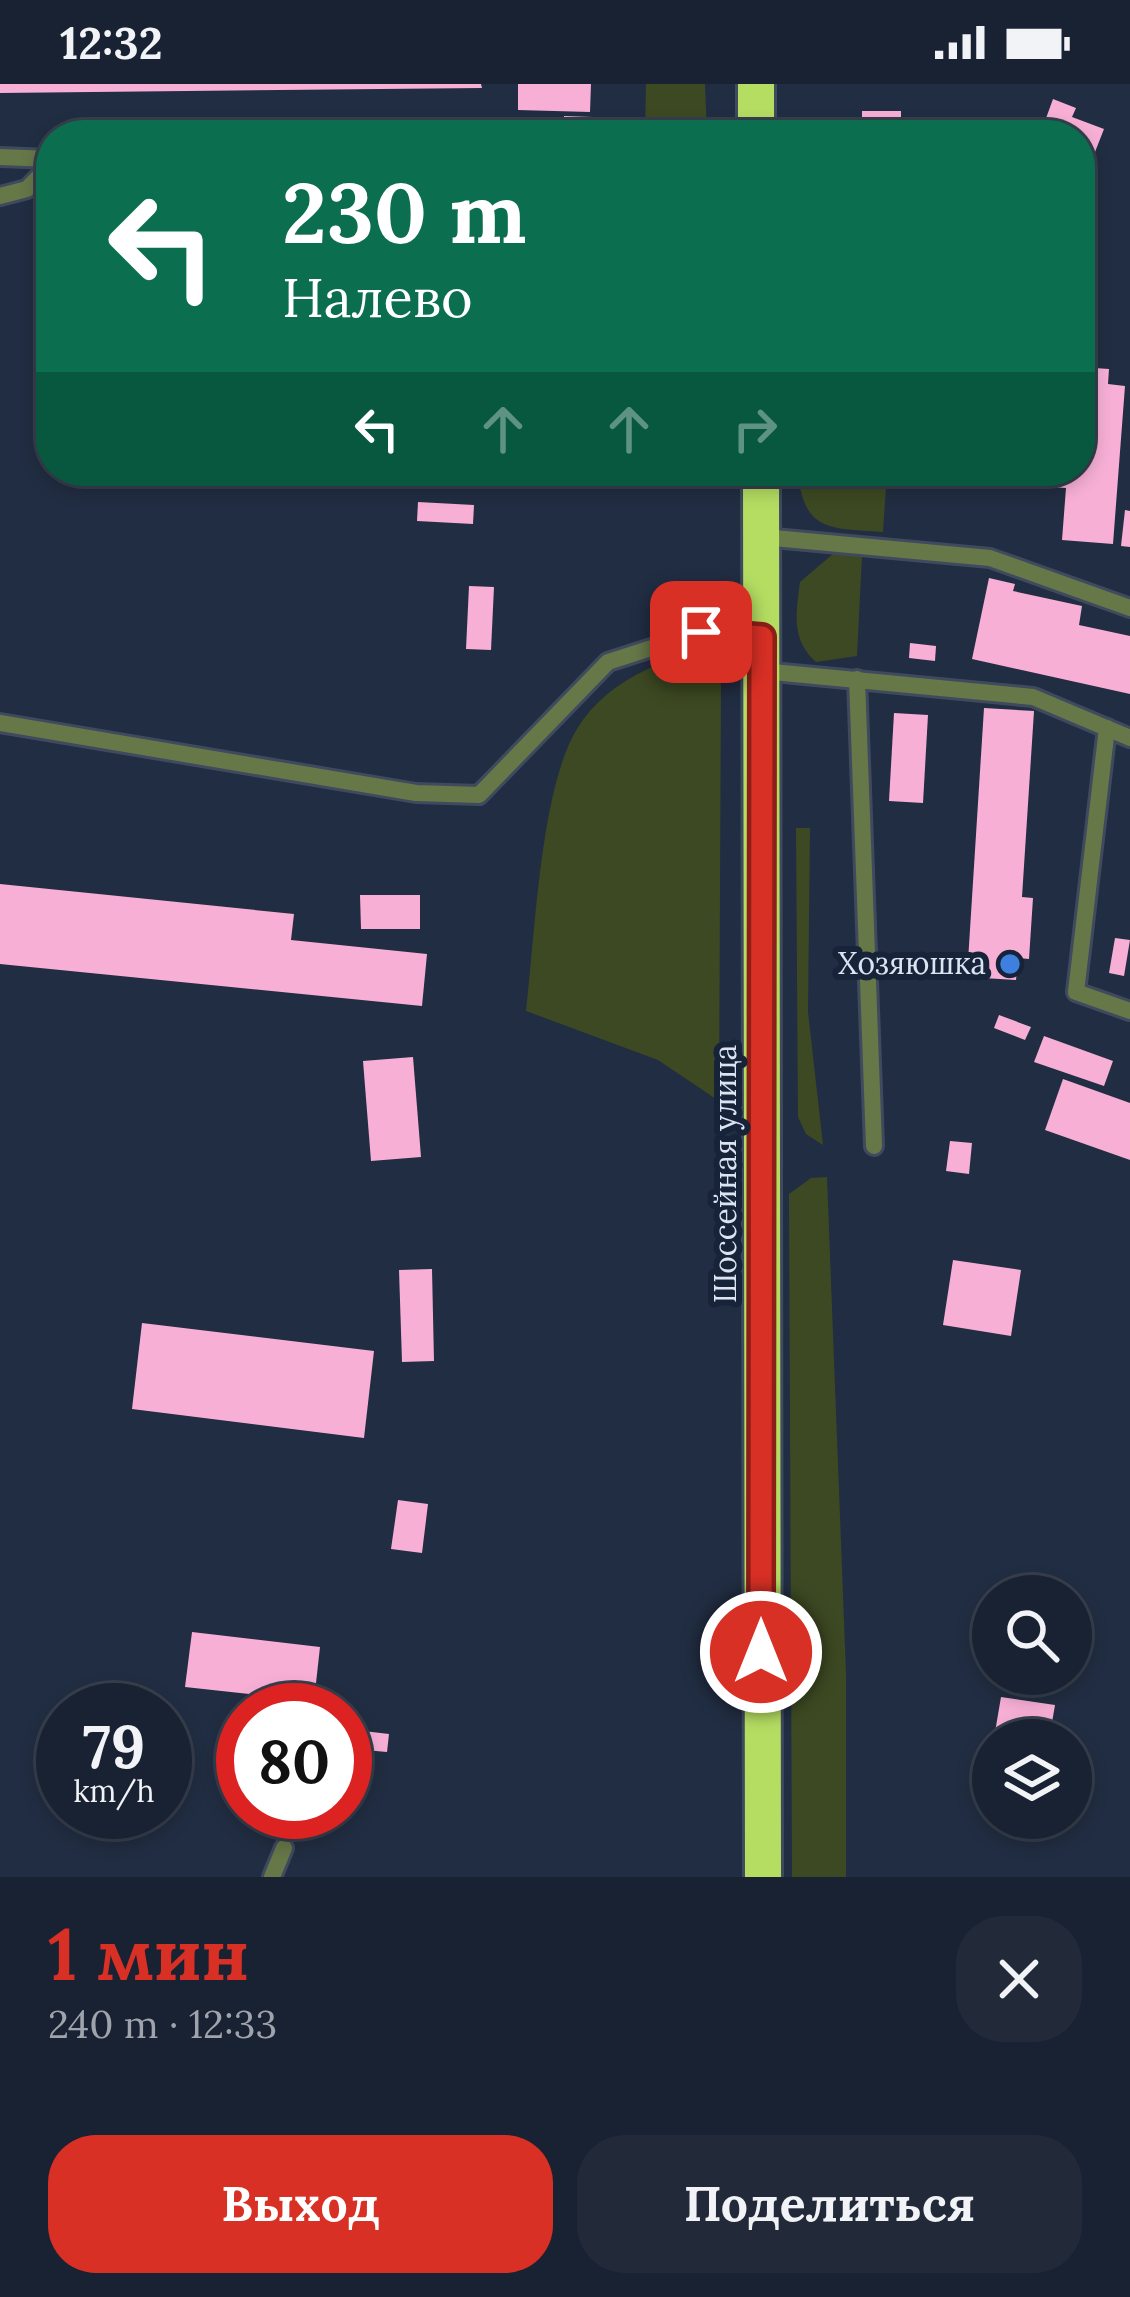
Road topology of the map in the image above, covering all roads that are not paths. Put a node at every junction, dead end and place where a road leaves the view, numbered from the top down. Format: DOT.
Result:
graph roads {
  1 [pos="756,84"];
  2 [pos="756,120"];
  3 [pos="0,157"];
  4 [pos="36,160"];
  5 [pos="36,178"];
  6 [pos="0,196"];
  7 [pos="761,486"];
  8 [pos="763,538"];
  9 [pos="1130,608"];
  10 [pos="762,654"];
  11 [pos="857,679"];
  12 [pos="0,723"];
  13 [pos="1107,728"];
  14 [pos="1130,738"];
  15 [pos="1130,1011"];
  16 [pos="874,1146"];
  17 [pos="284,1848"];
  18 [pos="272,1877"];
  19 [pos="763,1877"];
  1 -- 2 [label="highway"];
  3 -- 4 [label="lane"];
  5 -- 6 [label="lane"];
  7 -- 8 [label="highway, Шоссейная улица"];
  8 -- 9 [label="lane"];
  8 -- 10 [label="highway, Шоссейная улица"];
  10 -- 11 [label="lane"];
  10 -- 12 [label="lane"];
  10 -- 19 [label="highway, Шоссейная улица"];
  11 -- 13 [label="lane"];
  11 -- 16 [label="lane"];
  13 -- 14 [label="lane"];
  13 -- 15 [label="lane"];
  17 -- 18 [label="lane"];
}
